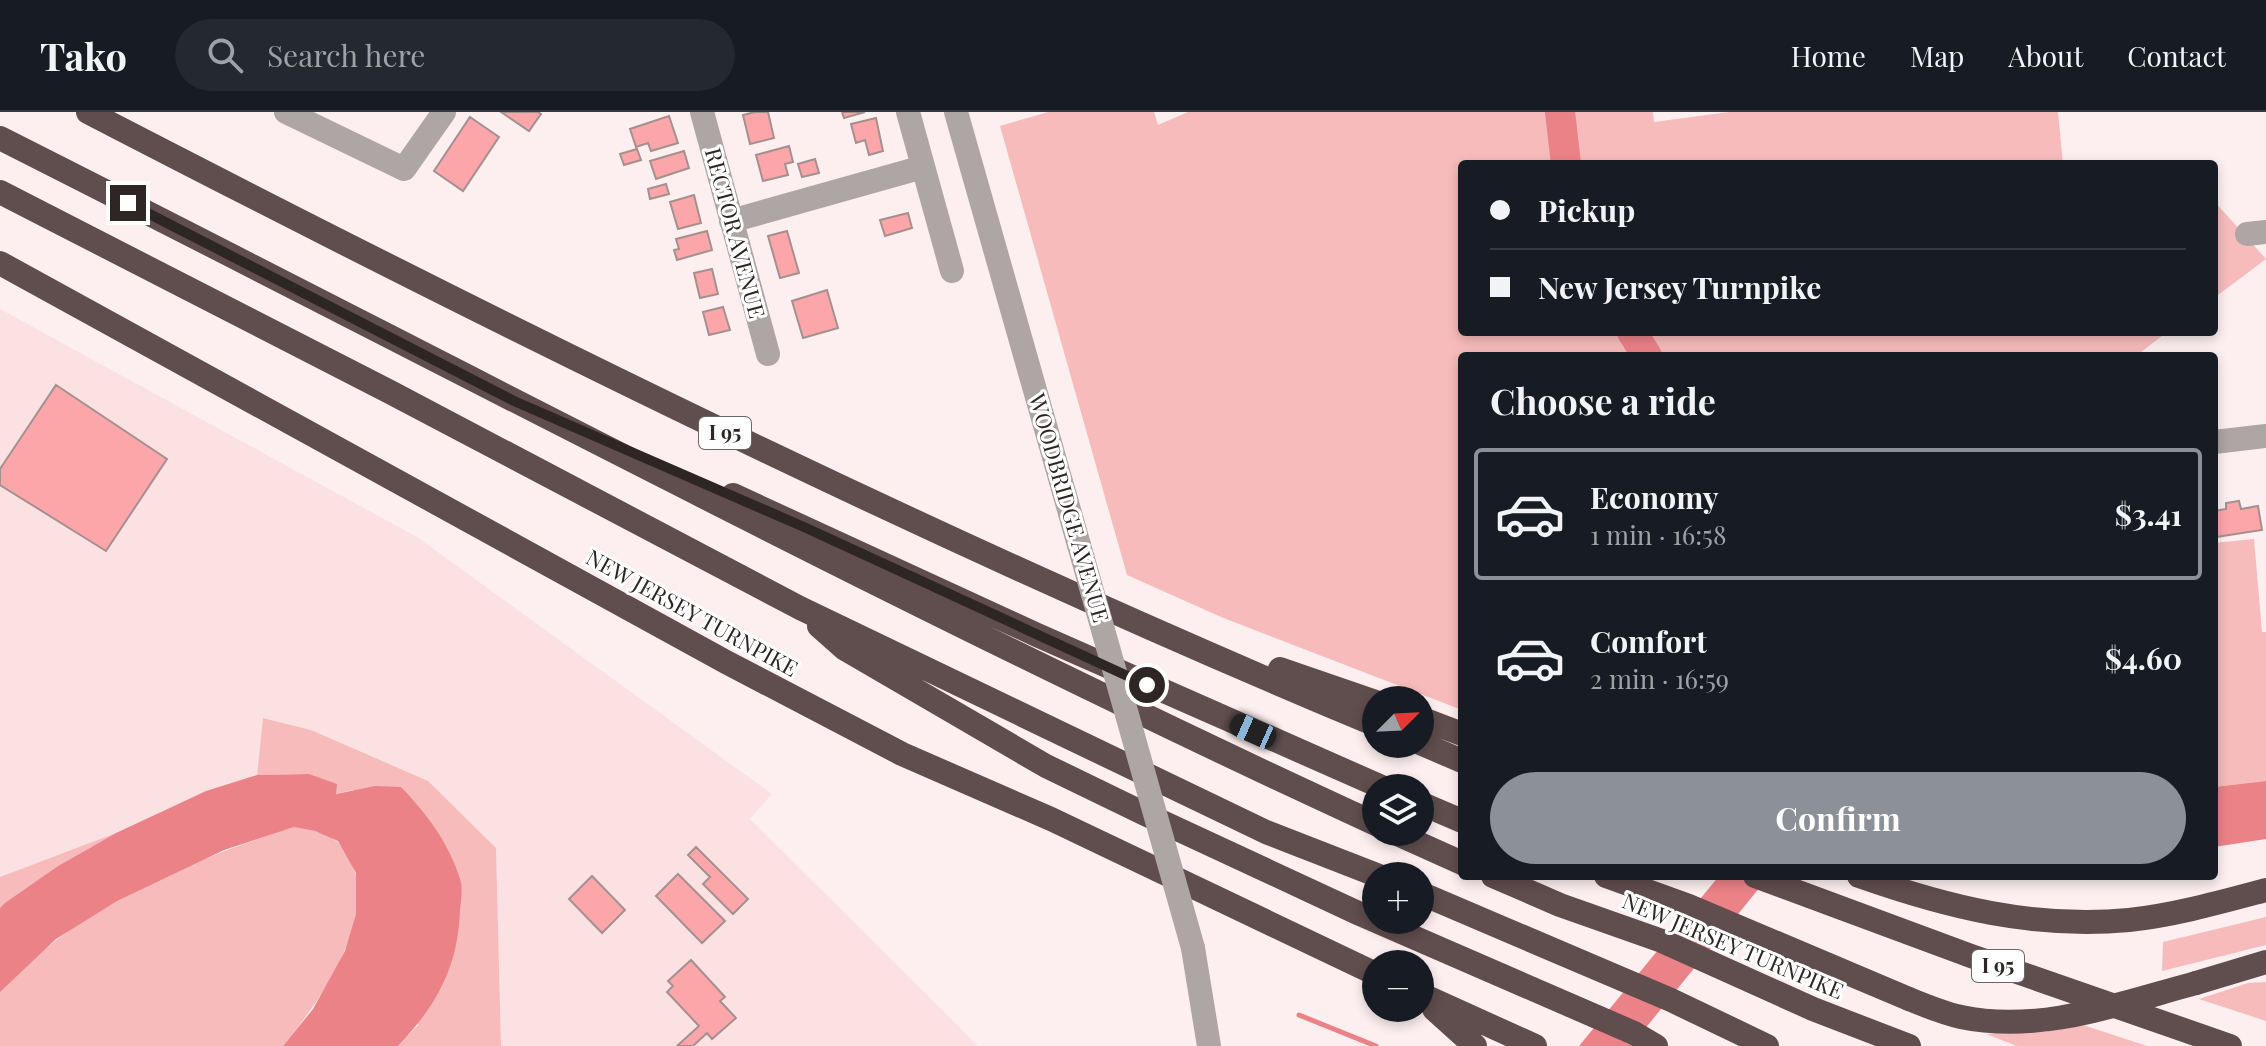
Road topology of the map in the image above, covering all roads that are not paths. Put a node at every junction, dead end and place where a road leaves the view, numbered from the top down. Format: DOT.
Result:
graph roads {
  1 [pos="88,112"];
  2 [pos="286,112"];
  3 [pos="702,112"];
  4 [pos="908,112"];
  5 [pos="956,112"];
  6 [pos="435,115"];
  7 [pos="0,138"];
  8 [pos="923,167"];
  9 [pos="0,192"];
  10 [pos="731,221"];
  11 [pos="0,263"];
  12 [pos="952,271"];
  13 [pos="768,354"];
  14 [pos="514,401"];
  15 [pos="2266,436"];
  16 [pos="2218,442"];
  17 [pos="800,608"];
  18 [pos="1141,623"];
  19 [pos="1362,697"];
  20 [pos="1362,719"];
  21 [pos="1434,723"];
  22 [pos="1458,732"];
  23 [pos="1434,749"];
  24 [pos="1458,759"];
  25 [pos="1362,778"];
  26 [pos="1434,809"];
  27 [pos="1362,817"];
  28 [pos="1458,819"];
  29 [pos="1424,846"];
  30 [pos="1458,861"];
  31 [pos="1362,869"];
  32 [pos="1502,880"];
  33 [pos="1617,880"];
  34 [pos="1767,880"];
  35 [pos="1871,880"];
  36 [pos="2266,890"];
  37 [pos="1434,899"];
  38 [pos="2266,962"];
  39 [pos="1362,967"];
  40 [pos="1434,1001"];
  41 [pos="1434,1008"];
  42 [pos="1209,1046"];
  43 [pos="1475,1046"];
  44 [pos="1535,1046"];
  45 [pos="1656,1046"];
  46 [pos="1767,1046"];
  47 [pos="1909,1046"];
  48 [pos="2230,1046"];
  1 -- 18 [label="highway, I 95"];
  2 -- 6 [label="street"];
  3 -- 10 [label="street, RECTOR AVENUE"];
  4 -- 8 [label="street"];
  5 -- 42 [label="street, WOODBRIDGE AVENUE, bridge"];
  7 -- 14 [label="highway"];
  8 -- 10 [label="street"];
  8 -- 12 [label="street"];
  9 -- 17 [label="highway"];
  10 -- 13 [label="street, RECTOR AVENUE"];
  11 -- 39 [label="highway, NEW JERSEY TURNPIKE"];
  14 -- 25 [label="highway"];
  14 -- 27 [label="highway"];
  15 -- 16 [label="street"];
  17 -- 31 [label="highway"];
  17 -- 45 [label="highway"];
  18 -- 19 [label="highway"];
  18 -- 20 [label="highway, I 95"];
  21 -- 22 [label="highway"];
  23 -- 24 [label="highway"];
  26 -- 28 [label="highway"];
  29 -- 30 [label="highway"];
  32 -- 47 [label="highway, NEW JERSEY TURNPIKE"];
  33 -- 38 [label="highway, bridge"];
  34 -- 48 [label="highway, I 95"];
  35 -- 36 [label="highway"];
  37 -- 46 [label="highway"];
  40 -- 44 [label="highway"];
  41 -- 43 [label="highway"];
}
